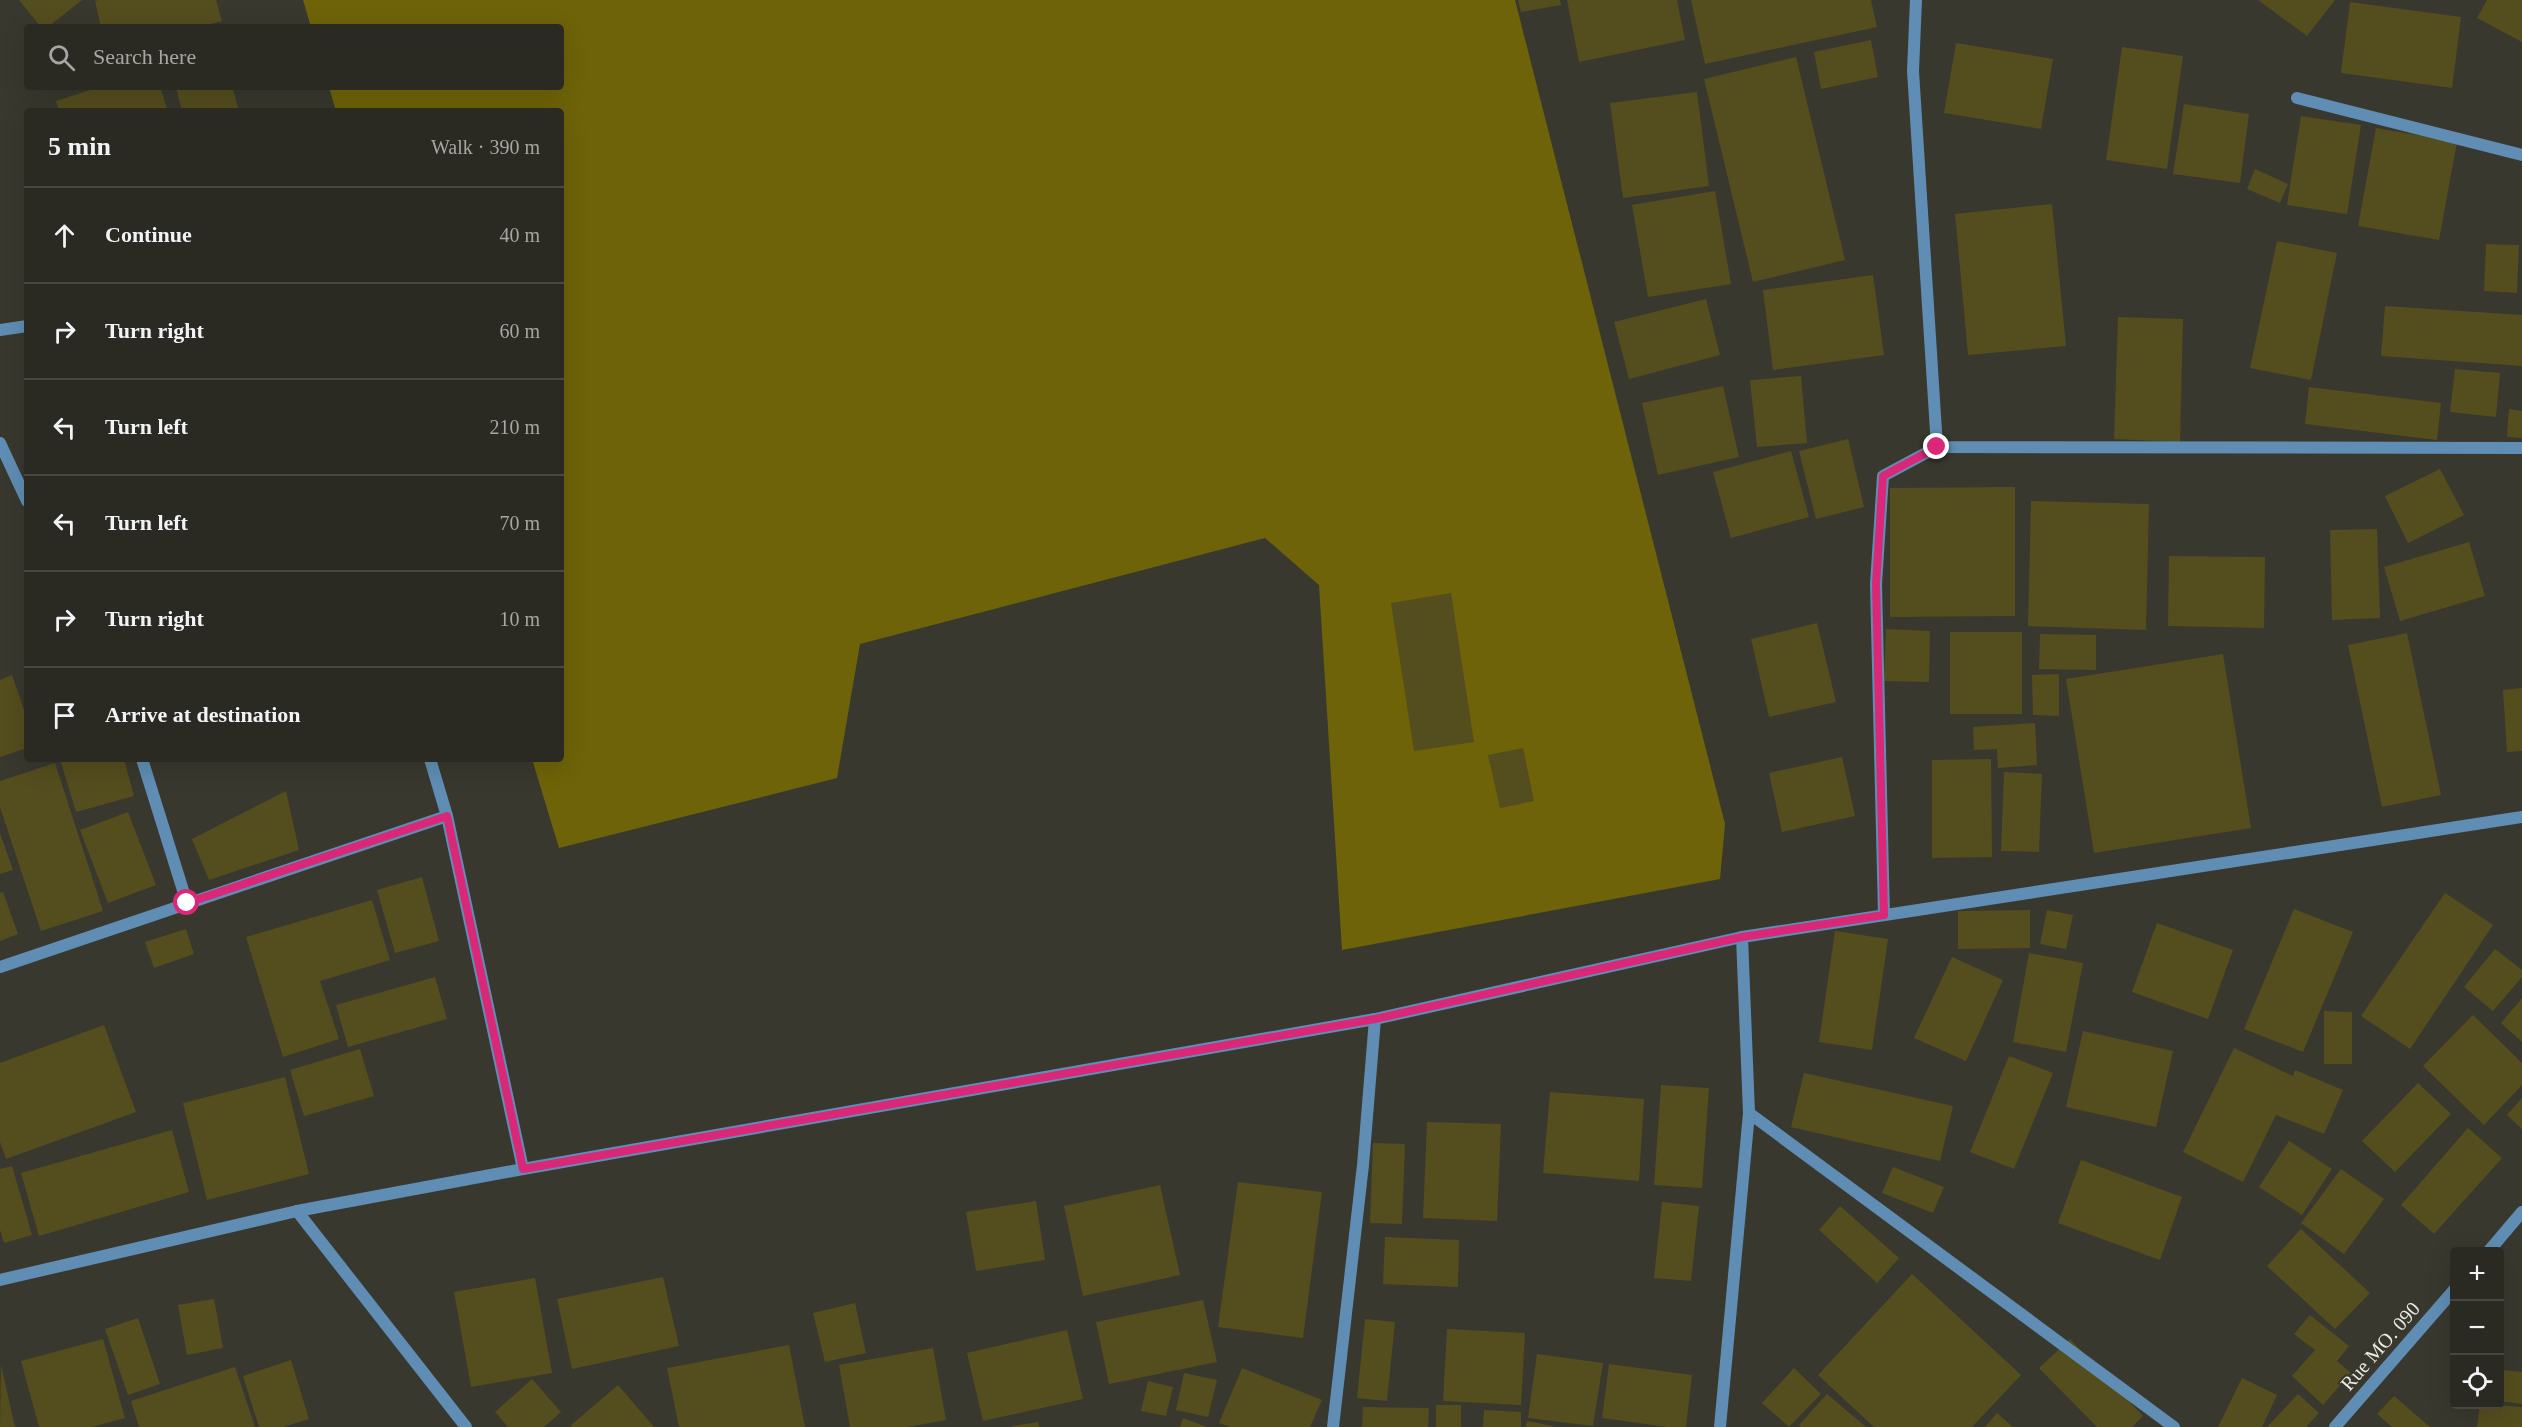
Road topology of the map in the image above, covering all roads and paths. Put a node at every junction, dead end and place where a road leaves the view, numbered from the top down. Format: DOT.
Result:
graph roads {
  1 [pos="1916,0"];
  2 [pos="2297,98"];
  3 [pos="2522,155"];
  4 [pos="24,326"];
  5 [pos="0,330"];
  6 [pos="0,443"];
  7 [pos="1937,447"];
  8 [pos="2522,448"];
  9 [pos="24,495"];
  10 [pos="143,762"];
  11 [pos="431,762"];
  12 [pos="447,816"];
  13 [pos="2522,817"];
  14 [pos="187,903"];
  15 [pos="1884,915"];
  16 [pos="1742,937"];
  17 [pos="0,967"];
  18 [pos="1375,1019"];
  19 [pos="1749,1113"];
  20 [pos="523,1169"];
  21 [pos="297,1211"];
  22 [pos="2522,1212"];
  23 [pos="2491,1247"];
  24 [pos="0,1280"];
  25 [pos="2450,1295"];
  26 [pos="466,1427"];
  27 [pos="1333,1427"];
  28 [pos="1720,1427"];
  29 [pos="2174,1427"];
  30 [pos="2335,1427"];
  1 -- 7 [label="street"];
  2 -- 3 [label="street"];
  4 -- 5 [label="street"];
  6 -- 9 [label="street"];
  7 -- 8 [label="street"];
  7 -- 15 [label="street"];
  10 -- 14 [label="street"];
  11 -- 12 [label="street"];
  12 -- 14 [label="street"];
  12 -- 20 [label="street"];
  13 -- 15 [label="street"];
  14 -- 17 [label="street"];
  15 -- 16 [label="street"];
  16 -- 18 [label="street"];
  16 -- 19 [label="street"];
  18 -- 20 [label="street"];
  18 -- 27 [label="street"];
  19 -- 28 [label="street"];
  19 -- 29 [label="street"];
  20 -- 21 [label="street"];
  21 -- 24 [label="street"];
  21 -- 26 [label="street"];
  22 -- 23 [label="street"];
  25 -- 30 [label="street, Rue MO. 090"];
}
